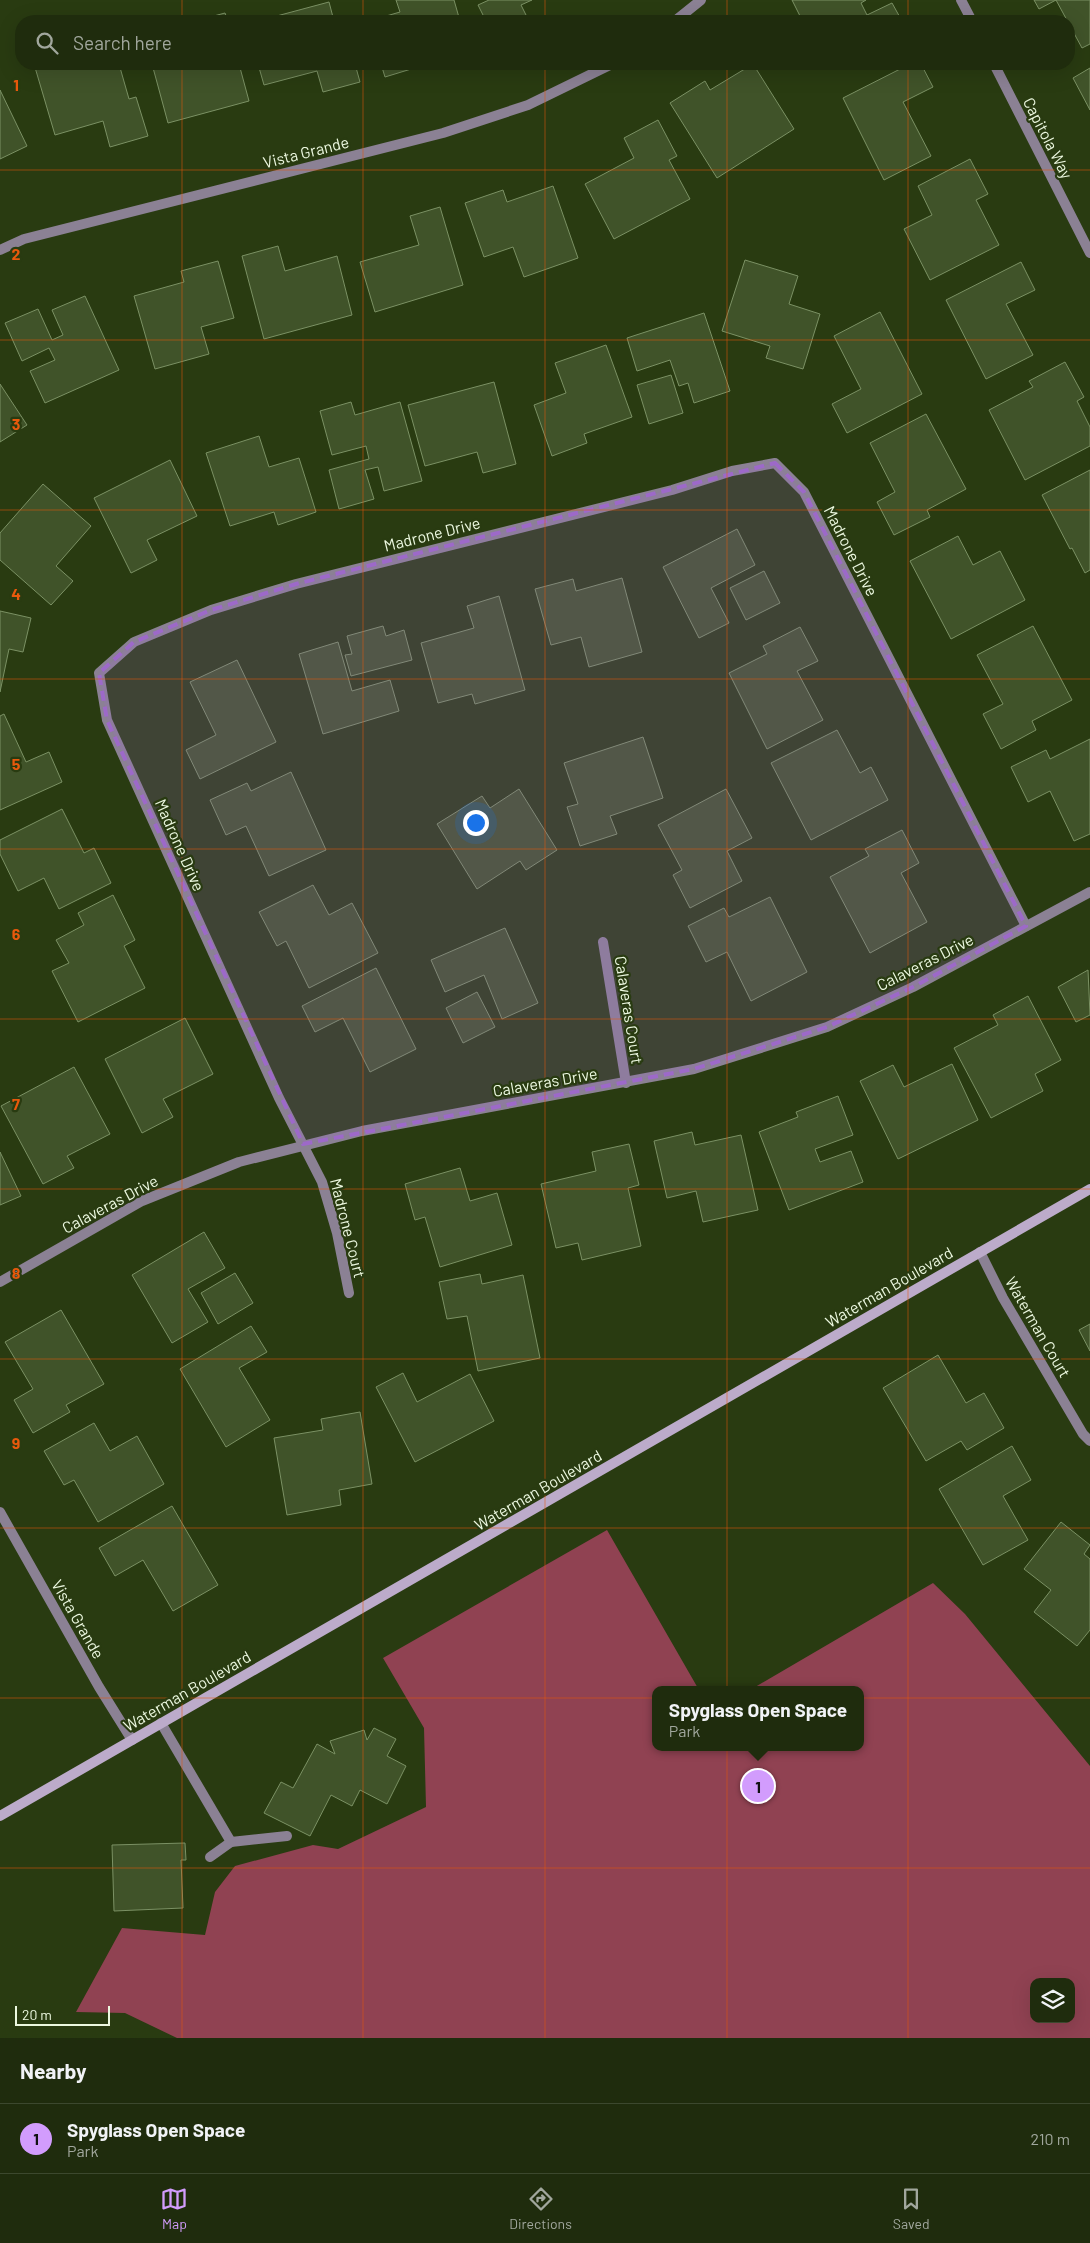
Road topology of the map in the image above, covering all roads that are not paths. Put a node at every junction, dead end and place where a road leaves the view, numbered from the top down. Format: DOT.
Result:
graph roads {
  1 [pos="701,0"];
  2 [pos="961,0"];
  3 [pos="682,15"];
  4 [pos="969,15"];
  5 [pos="600,70"];
  6 [pos="997,70"];
  7 [pos="0,250"];
  8 [pos="1090,253"];
  9 [pos="1090,892"];
  10 [pos="1026,926"];
  11 [pos="604,942"];
  12 [pos="626,1083"];
  13 [pos="303,1144"];
  14 [pos="1090,1189"];
  15 [pos="980,1252"];
  16 [pos="0,1282"];
  17 [pos="349,1293"];
  18 [pos="1090,1441"];
  19 [pos="0,1512"];
  20 [pos="161,1723"];
  21 [pos="132,1740"];
  22 [pos="0,1816"];
  23 [pos="288,1836"];
  24 [pos="231,1842"];
  25 [pos="210,1857"];
  1 -- 3 [label="street"];
  2 -- 4 [label="street"];
  5 -- 7 [label="street, Vista Grande"];
  6 -- 8 [label="street, Capitola Way"];
  9 -- 10 [label="street, Calaveras Drive"];
  10 -- 12 [label="street, Calaveras Drive"];
  10 -- 13 [label="street, Madrone Drive"];
  11 -- 12 [label="street, Calaveras Court"];
  12 -- 13 [label="street, Calaveras Drive"];
  13 -- 16 [label="street, Calaveras Drive"];
  13 -- 17 [label="street, Madrone Court"];
  14 -- 15 [label="main road, Waterman Boulevard"];
  15 -- 18 [label="street, Waterman Court"];
  15 -- 20 [label="main road, Waterman Boulevard"];
  19 -- 21 [label="street, Vista Grande"];
  20 -- 21 [label="main road, Waterman Boulevard"];
  20 -- 24 [label="street"];
  21 -- 22 [label="main road, Waterman Boulevard"];
  23 -- 24 [label="street"];
  24 -- 25 [label="street"];
}
